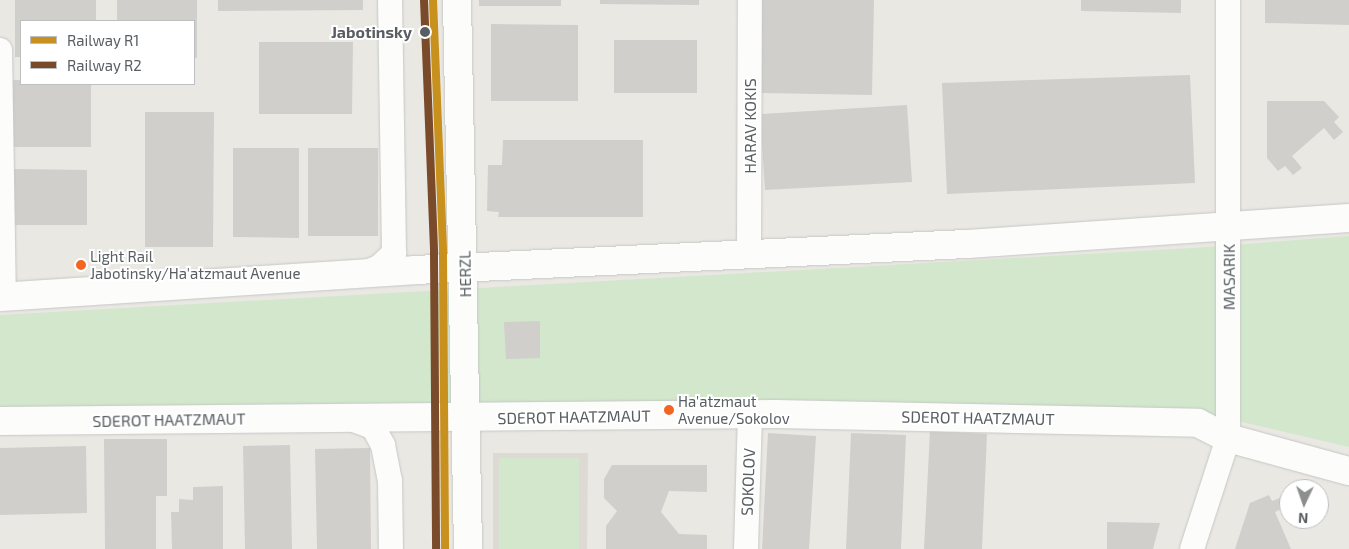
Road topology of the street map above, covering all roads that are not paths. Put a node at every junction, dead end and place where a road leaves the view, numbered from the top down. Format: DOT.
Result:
graph roads {
  1 [pos="390,0"];
  2 [pos="457,0"];
  3 [pos="750,0"];
  4 [pos="1228,0"];
  5 [pos="0,50"];
  6 [pos="1349,218"];
  7 [pos="1229,228"];
  8 [pos="749,252"];
  9 [pos="464,267"];
  10 [pos="364,273"];
  11 [pos="2,297"];
  12 [pos="750,414"];
  13 [pos="348,418"];
  14 [pos="467,419"];
  15 [pos="0,422"];
  16 [pos="1228,438"];
  17 [pos="1349,472"];
  18 [pos="391,549"];
  19 [pos="468,549"];
  20 [pos="746,549"];
  21 [pos="1192,549"];
  1 -- 10 [label="street"];
  2 -- 9 [label="main road, HERZL"];
  3 -- 8 [label="street, HARAV KOKIS"];
  4 -- 7 [label="street, MASARIK"];
  5 -- 11 [label="street"];
  6 -- 7 [label="main road"];
  7 -- 8 [label="main road"];
  7 -- 16 [label="street, MASARIK"];
  8 -- 9 [label="main road"];
  9 -- 10 [label="main road"];
  9 -- 14 [label="main road, HERZL"];
  10 -- 11 [label="main road"];
  12 -- 14 [label="main road, SDEROT HAATZMAUT"];
  12 -- 16 [label="main road, SDEROT HAATZMAUT"];
  12 -- 20 [label="street, SOKOLOV"];
  13 -- 14 [label="main road, SDEROT HAATZMAUT"];
  13 -- 15 [label="main road, SDEROT HAATZMAUT"];
  13 -- 18 [label="street"];
  14 -- 19 [label="main road, HERZL"];
  16 -- 17 [label="main road, SDEROT HAATZMAUT"];
  16 -- 21 [label="street, MASARIK"];
}
